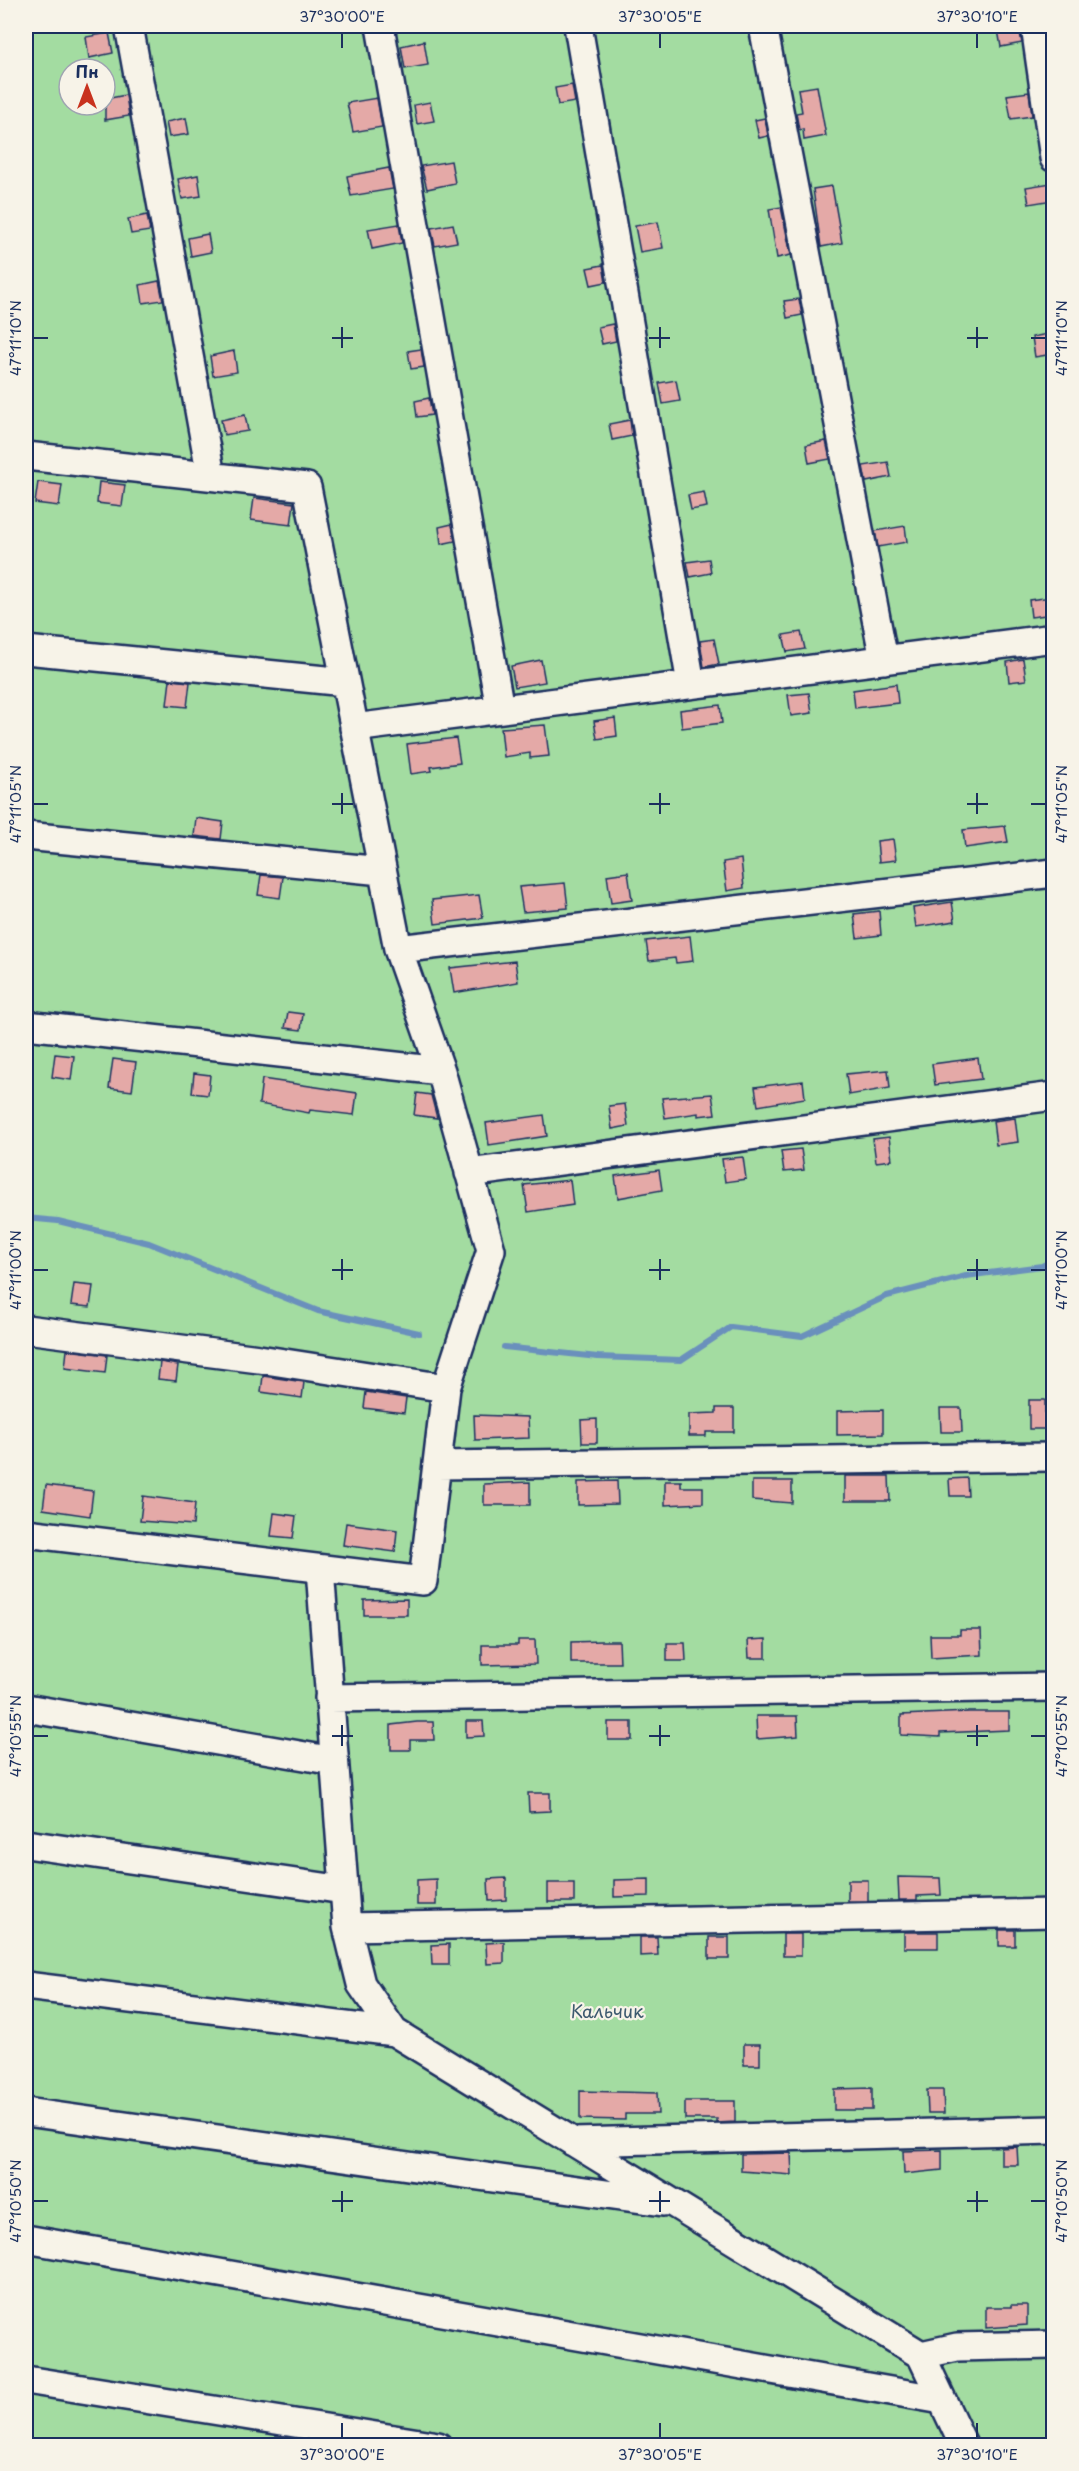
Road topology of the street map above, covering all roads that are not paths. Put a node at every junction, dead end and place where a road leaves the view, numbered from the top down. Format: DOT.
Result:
graph roads {
  1 [pos="129,26"];
  2 [pos="380,26"];
  3 [pos="578,26"];
  4 [pos="763,26"];
  5 [pos="1035,26"];
  6 [pos="1053,158"];
  7 [pos="26,456"];
  8 [pos="211,476"];
  9 [pos="1053,638"];
  10 [pos="26,650"];
  11 [pos="884,660"];
  12 [pos="345,682"];
  13 [pos="691,684"];
  14 [pos="500,709"];
  15 [pos="354,728"];
  16 [pos="26,836"];
  17 [pos="382,871"];
  18 [pos="1053,873"];
  19 [pos="398,950"];
  20 [pos="26,1025"];
  21 [pos="441,1071"];
  22 [pos="1053,1096"];
  23 [pos="469,1173"];
  24 [pos="26,1329"];
  25 [pos="446,1388"];
  26 [pos="1053,1457"];
  27 [pos="437,1465"];
  28 [pos="26,1533"];
  29 [pos="320,1569"];
  30 [pos="1053,1687"];
  31 [pos="329,1698"];
  32 [pos="26,1708"];
  33 [pos="334,1761"];
  34 [pos="26,1844"];
  35 [pos="344,1890"];
  36 [pos="1053,1913"];
  37 [pos="347,1927"];
  38 [pos="26,1986"];
  39 [pos="394,2032"];
  40 [pos="26,2112"];
  41 [pos="1053,2130"];
  42 [pos="573,2142"];
  43 [pos="673,2203"];
  44 [pos="26,2239"];
  45 [pos="1053,2345"];
  46 [pos="921,2355"];
  47 [pos="26,2380"];
  48 [pos="942,2400"];
  49 [pos="438,2445"];
  50 [pos="964,2445"];
  1 -- 8 [label="lane"];
  2 -- 14 [label="lane"];
  3 -- 13 [label="lane"];
  4 -- 11 [label="lane"];
  5 -- 6 [label="lane"];
  7 -- 8 [label="lane"];
  8 -- 12 [label="lane"];
  9 -- 11 [label="lane"];
  10 -- 12 [label="lane"];
  11 -- 13 [label="lane"];
  12 -- 15 [label="lane"];
  13 -- 14 [label="lane"];
  14 -- 15 [label="lane"];
  15 -- 17 [label="lane"];
  16 -- 17 [label="lane"];
  17 -- 19 [label="lane"];
  18 -- 19 [label="lane"];
  19 -- 21 [label="lane"];
  20 -- 21 [label="lane"];
  21 -- 23 [label="lane"];
  22 -- 23 [label="lane"];
  23 -- 25 [label="lane"];
  24 -- 25 [label="lane"];
  25 -- 27 [label="lane"];
  26 -- 27 [label="lane"];
  27 -- 29 [label="lane"];
  28 -- 29 [label="lane"];
  29 -- 31 [label="lane"];
  30 -- 31 [label="lane"];
  31 -- 33 [label="lane"];
  32 -- 33 [label="lane"];
  33 -- 35 [label="lane"];
  34 -- 35 [label="lane"];
  35 -- 37 [label="lane"];
  36 -- 37 [label="lane"];
  37 -- 39 [label="lane"];
  38 -- 39 [label="lane"];
  39 -- 42 [label="lane"];
  40 -- 43 [label="lane"];
  41 -- 42 [label="lane"];
  42 -- 43 [label="lane"];
  43 -- 46 [label="lane"];
  44 -- 48 [label="lane"];
  45 -- 46 [label="lane"];
  46 -- 48 [label="lane"];
  47 -- 49 [label="lane"];
  48 -- 50 [label="lane"];
}
